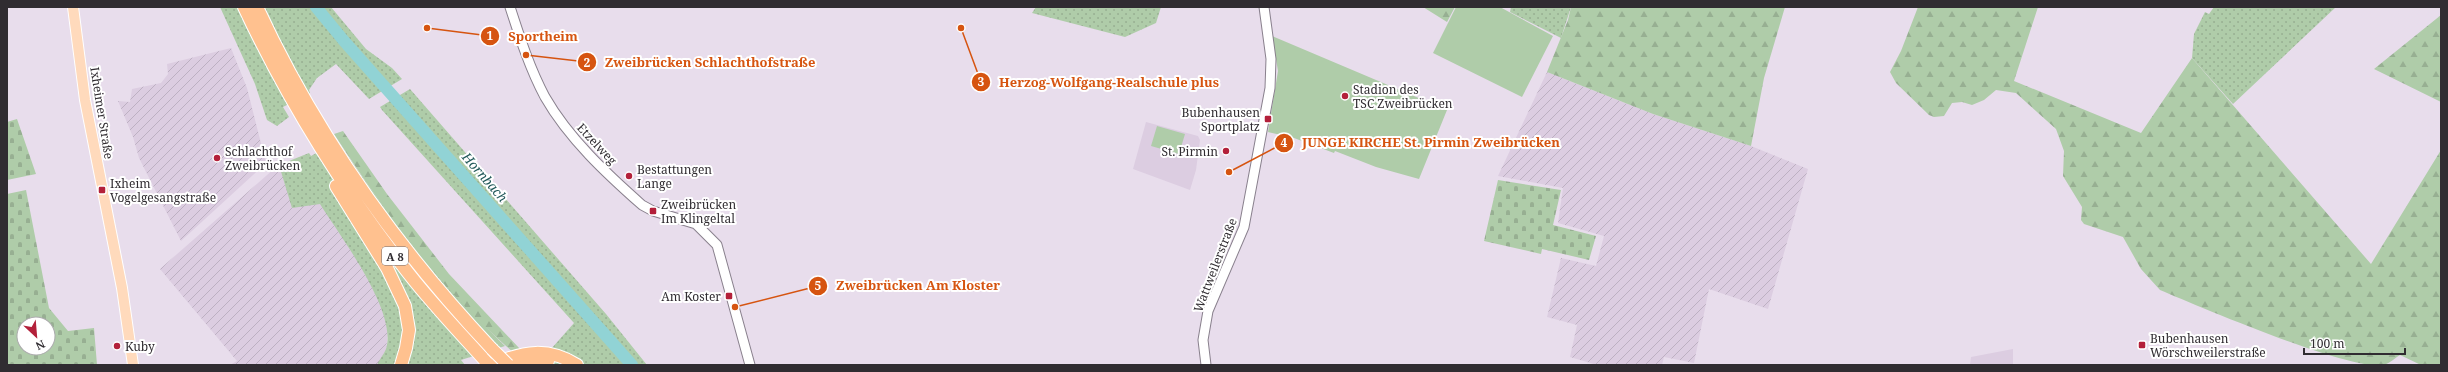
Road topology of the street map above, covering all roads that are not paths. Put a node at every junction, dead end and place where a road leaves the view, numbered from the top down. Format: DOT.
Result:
graph roads {
  1 [pos="73,7"];
  2 [pos="244,7"];
  3 [pos="257,7"];
  4 [pos="510,7"];
  5 [pos="1264,7"];
  6 [pos="297,99"];
  7 [pos="323,149"];
  8 [pos="133,365"];
  9 [pos="401,365"];
  10 [pos="490,365"];
  11 [pos="508,365"];
  12 [pos="514,365"];
  13 [pos="559,365"];
  14 [pos="576,365"];
  15 [pos="750,365"];
  16 [pos="1206,365"];
  1 -- 8 [label="main road, Ixheimer Straße"];
  2 -- 6 [label="highway, A 8"];
  3 -- 6 [label="highway, A 8"];
  4 -- 15 [label="street, Etzelweg"];
  5 -- 16 [label="street, Wattweilerstraße"];
  6 -- 7 [label="highway, A 8"];
  6 -- 7 [label="highway, A 8"];
  7 -- 9 [label="highway"];
  7 -- 10 [label="highway, A 8"];
  7 -- 11 [label="highway, A 8, bridge"];
  10 -- 14 [label="highway"];
  12 -- 13 [label="highway"];
}
